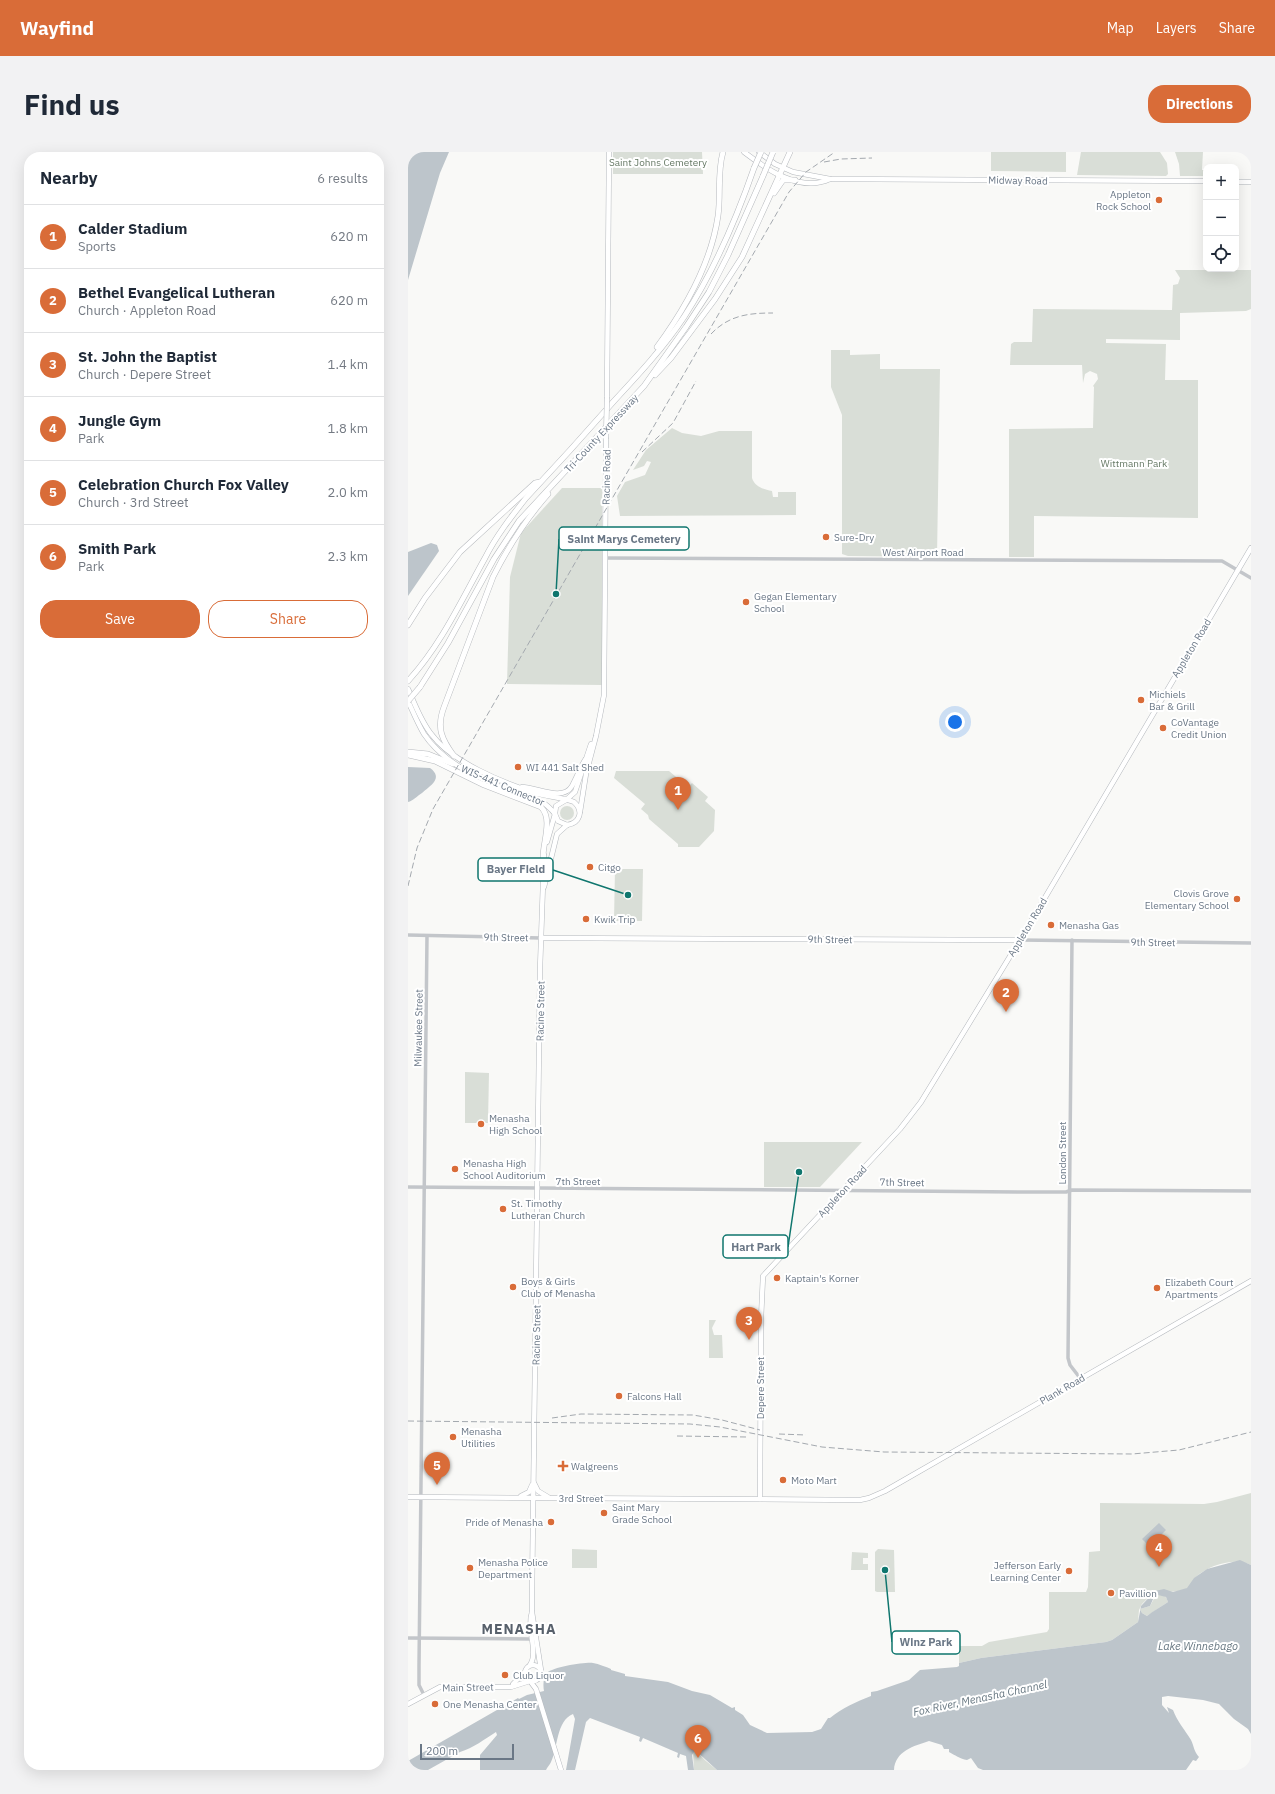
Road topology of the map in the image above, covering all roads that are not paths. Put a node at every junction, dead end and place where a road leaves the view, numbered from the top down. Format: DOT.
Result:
graph roads {
  1 [pos="609,152"];
  2 [pos="723,152"];
  3 [pos="744,152"];
  4 [pos="760,152"];
  5 [pos="773,152"];
  6 [pos="790,152"];
  7 [pos="783,168"];
  8 [pos="779,175"];
  9 [pos="830,179"];
  10 [pos="795,180"];
  11 [pos="1203,182"];
  12 [pos="1239,182"];
  13 [pos="1251,182"];
  14 [pos="760,219"];
  15 [pos="652,358"];
  16 [pos="650,379"];
  17 [pos="541,482"];
  18 [pos="552,487"];
  19 [pos="1251,548"];
  20 [pos="606,558"];
  21 [pos="1238,570"];
  22 [pos="1251,578"];
  23 [pos="408,625"];
  24 [pos="408,681"];
  25 [pos="408,689"];
  26 [pos="408,701"];
  27 [pos="591,748"];
  28 [pos="408,752"];
  29 [pos="408,755"];
  30 [pos="454,756"];
  31 [pos="585,760"];
  32 [pos="453,764"];
  33 [pos="518,786"];
  34 [pos="566,800"];
  35 [pos="580,812"];
  36 [pos="555,814"];
  37 [pos="567,825"];
  38 [pos="543,857"];
  39 [pos="543,891"];
  40 [pos="408,935"];
  41 [pos="427,936"];
  42 [pos="540,938"];
  43 [pos="1020,940"];
  44 [pos="1072,940"];
  45 [pos="1251,943"];
  46 [pos="408,1187"];
  47 [pos="424,1187"];
  48 [pos="538,1188"];
  49 [pos="843,1190"];
  50 [pos="1070,1190"];
  51 [pos="1251,1191"];
  52 [pos="763,1276"];
  53 [pos="1251,1281"];
  54 [pos="1080,1378"];
  55 [pos="533,1480"];
  56 [pos="408,1497"];
  57 [pos="420,1497"];
  58 [pos="513,1497"];
  59 [pos="873,1497"];
  60 [pos="533,1498"];
  61 [pos="555,1498"];
  62 [pos="760,1499"];
  63 [pos="532,1612"];
  64 [pos="408,1638"];
  65 [pos="419,1638"];
  66 [pos="531,1639"];
  67 [pos="530,1665"];
  68 [pos="541,1670"];
  69 [pos="525,1672"];
  70 [pos="538,1680"];
  71 [pos="530,1681"];
  72 [pos="508,1686"];
  73 [pos="536,1689"];
  74 [pos="424,1695"];
  75 [pos="408,1704"];
  76 [pos="561,1770"];
  1 -- 20 [label="main road, Racine Road, bridge"];
  2 -- 15 [label="highway"];
  3 -- 8 [label="main road, Midway Road"];
  4 -- 7 [label="main road, Midway Road"];
  4 -- 15 [label="highway, Tri-County Expressway, bridge"];
  5 -- 16 [label="highway, Tri-County Expressway, bridge"];
  6 -- 7 [label="highway"];
  7 -- 8 [label="highway"];
  7 -- 9 [label="main road, Midway Road"];
  8 -- 10 [label="main road, Midway Road"];
  8 -- 14 [label="highway"];
  9 -- 10 [label="main road, Midway Road"];
  9 -- 11 [label="main road, Midway Road"];
  10 -- 14 [label="highway"];
  12 -- 13 [label="main road"];
  14 -- 16 [label="highway"];
  15 -- 17 [label="highway, Tri-County Expressway"];
  16 -- 18 [label="highway, Tri-County Expressway"];
  17 -- 23 [label="highway"];
  17 -- 24 [label="highway, Tri-County Expressway"];
  18 -- 26 [label="highway, Tri-County Expressway, bridge"];
  18 -- 30 [label="highway"];
  19 -- 21 [label="main road, Appleton Road"];
  20 -- 21 [label="street, West Airport Road"];
  20 -- 27 [label="main road, Racine Road"];
  21 -- 22 [label="street, West Airport Road"];
  21 -- 43 [label="main road, Appleton Road"];
  25 -- 30 [label="main road, WIS-441 Connector"];
  26 -- 32 [label="main road, WIS-441 Connector"];
  27 -- 31 [label="main road, Racine Road"];
  27 -- 35 [label="main road, Racine Road"];
  28 -- 32 [label="highway"];
  29 -- 38 [label="highway"];
  30 -- 33 [label="main road, WIS-441 Connector"];
  31 -- 33 [label="main road"];
  31 -- 34 [label="main road, Racine Road"];
  32 -- 36 [label="main road, WIS-441 Connector"];
  33 -- 34 [label="main road, WIS-441 Connector"];
  34 -- 35 [label="main road"];
  34 -- 36 [label="main road"];
  35 -- 37 [label="main road"];
  36 -- 37 [label="main road"];
  36 -- 38 [label="main road"];
  37 -- 39 [label="main road"];
  38 -- 39 [label="main road"];
  39 -- 42 [label="main road"];
  40 -- 41 [label="street, 9th Street"];
  41 -- 42 [label="street, 9th Street"];
  41 -- 47 [label="street, Milwaukee Street"];
  42 -- 43 [label="main road, 9th Street"];
  42 -- 48 [label="main road, Racine Street"];
  43 -- 44 [label="street, 9th Street"];
  43 -- 49 [label="main road, Appleton Road"];
  44 -- 45 [label="street, 9th Street"];
  44 -- 50 [label="street, London Street"];
  46 -- 47 [label="street, 7th Street"];
  47 -- 48 [label="street, 7th Street"];
  47 -- 57 [label="street, Milwaukee Street"];
  48 -- 49 [label="street, 7th Street"];
  48 -- 55 [label="main road, Racine Street"];
  49 -- 50 [label="street, 7th Street"];
  49 -- 52 [label="main road, Appleton Road"];
  50 -- 51 [label="street, 7th Street"];
  50 -- 54 [label="street, London Street"];
  52 -- 62 [label="main road, Depere Street"];
  53 -- 54 [label="main road, Plank Road"];
  54 -- 59 [label="main road, Plank Road"];
  55 -- 58 [label="main road"];
  55 -- 60 [label="main road, Racine Street"];
  55 -- 61 [label="main road"];
  56 -- 57 [label="main road, 3rd Street"];
  57 -- 58 [label="main road, 3rd Street"];
  57 -- 65 [label="street, Milwaukee Street"];
  58 -- 60 [label="main road, 3rd Street"];
  59 -- 62 [label="main road, 3rd Street"];
  60 -- 61 [label="main road, 3rd Street"];
  60 -- 63 [label="main road, Racine Street"];
  61 -- 62 [label="main road, 3rd Street"];
  63 -- 66 [label="main road, Racine Street"];
  63 -- 68 [label="main road, Racine Street"];
  64 -- 65 [label="street"];
  65 -- 66 [label="street"];
  65 -- 74 [label="street, Milwaukee Street"];
  66 -- 67 [label="main road, Racine Street"];
  67 -- 68 [label="main road"];
  67 -- 69 [label="main road"];
  68 -- 70 [label="main road"];
  69 -- 71 [label="main road"];
  69 -- 72 [label="main road, Main Street"];
  70 -- 71 [label="main road"];
  70 -- 73 [label="main road"];
  71 -- 72 [label="main road, Main Street"];
  71 -- 73 [label="main road"];
  72 -- 74 [label="main road, Main Street"];
  73 -- 76 [label="main road"];
  74 -- 75 [label="main road, Main Street"];
}
